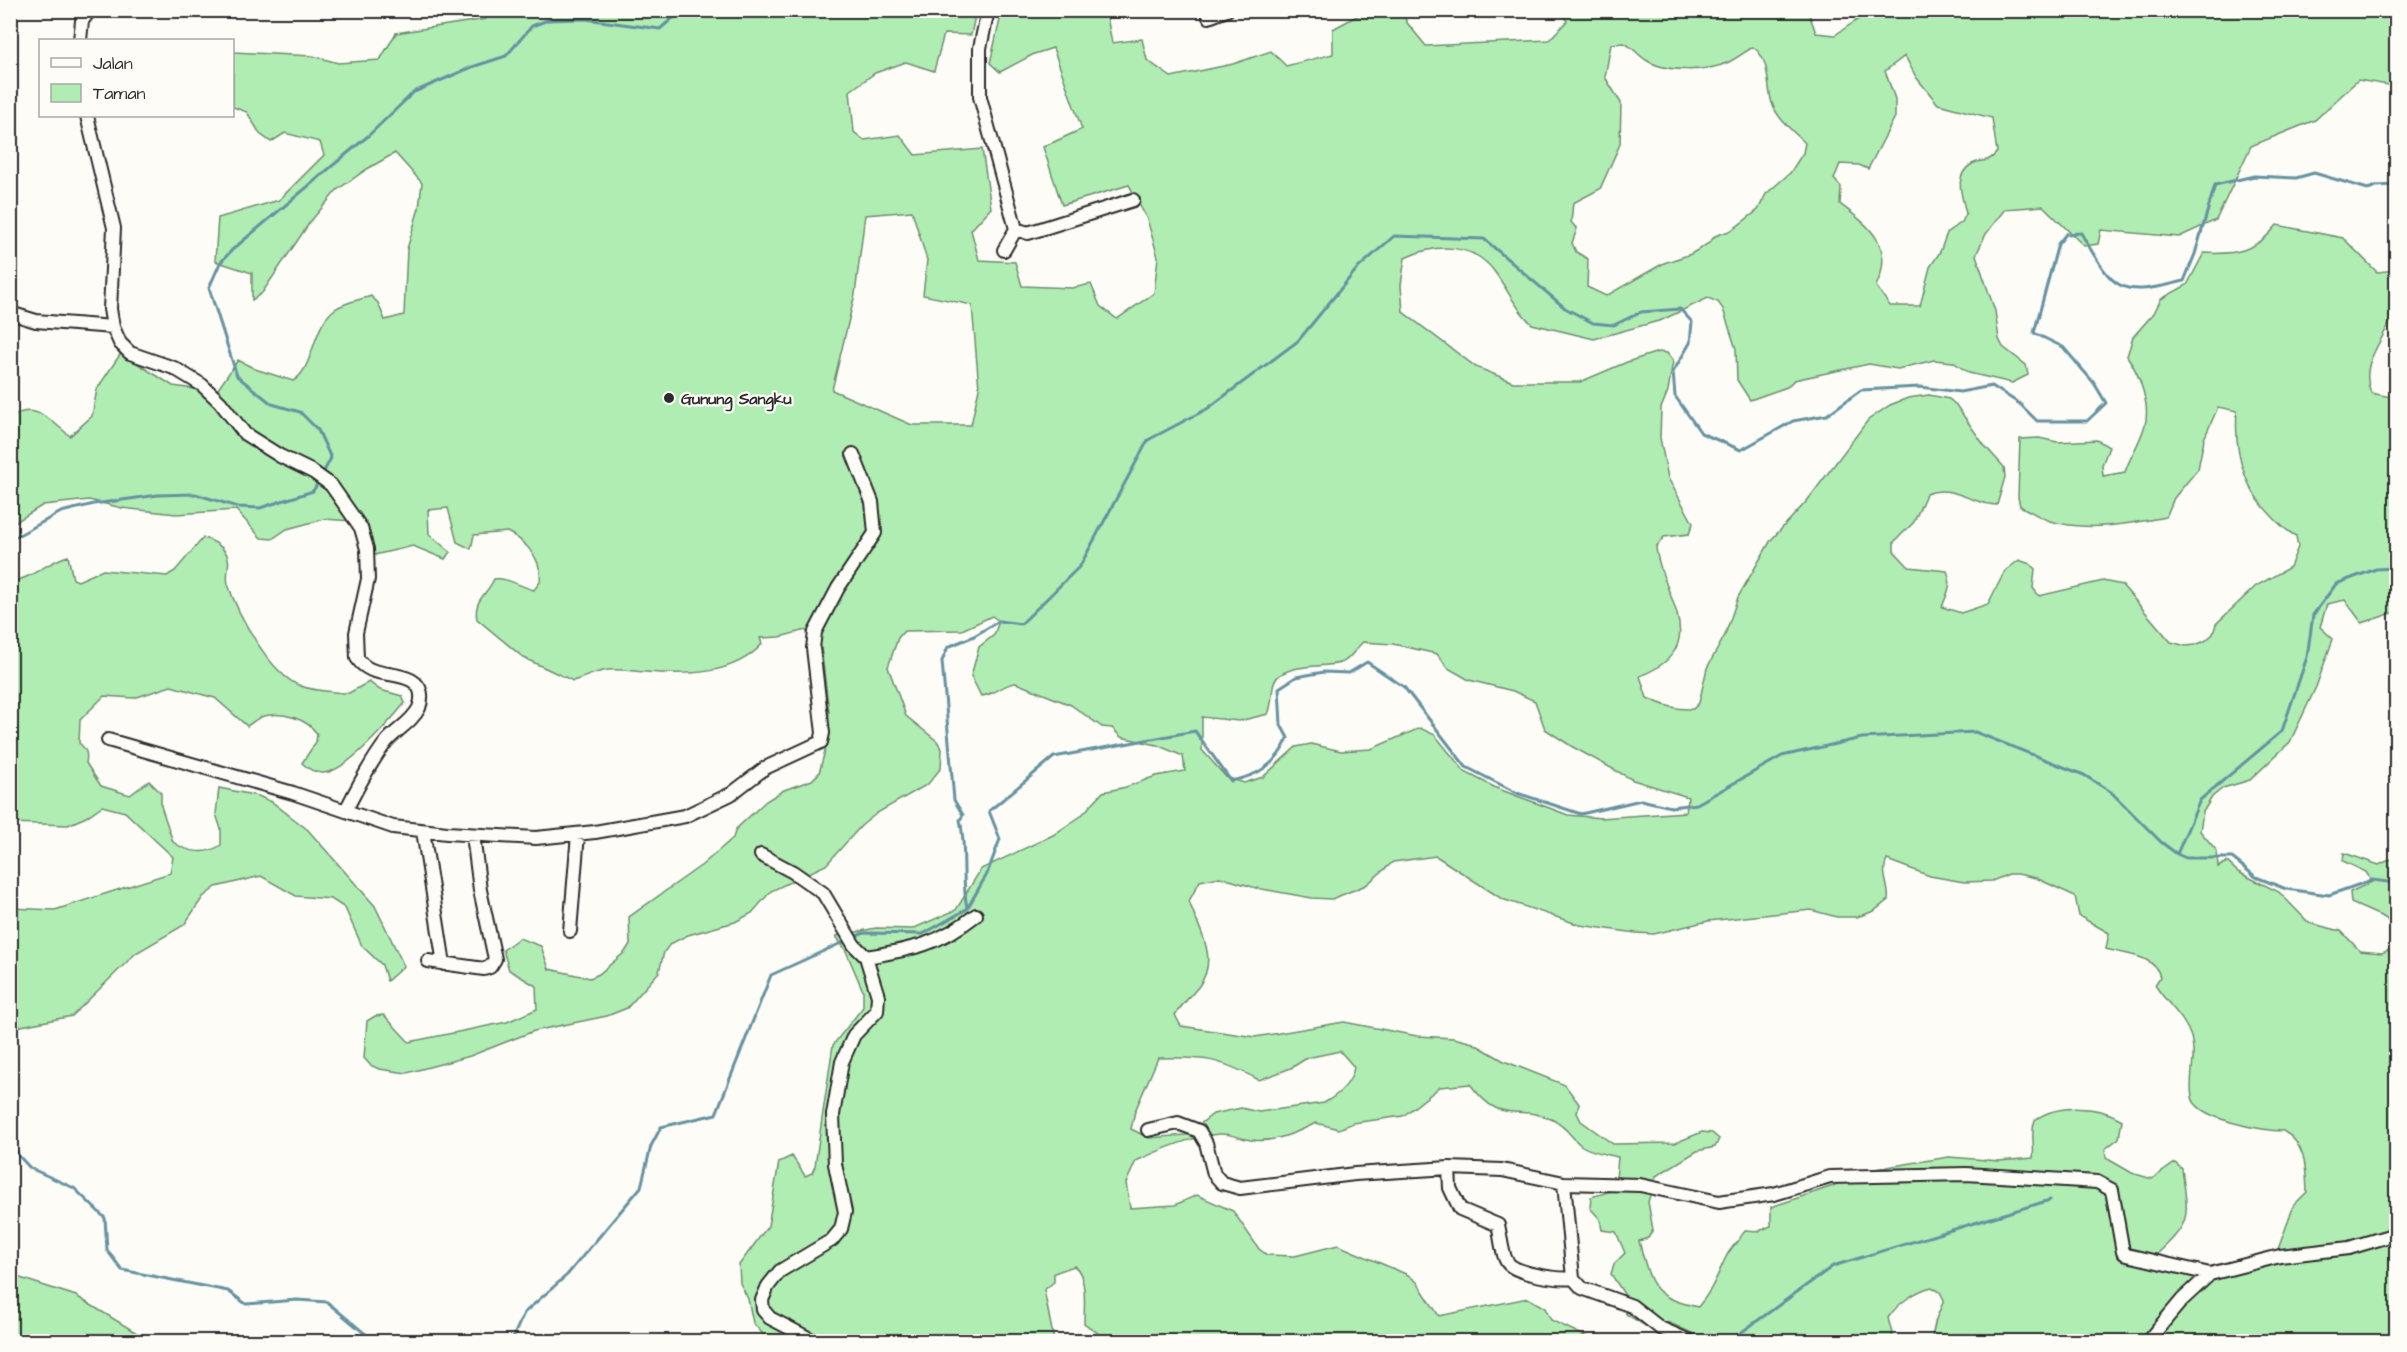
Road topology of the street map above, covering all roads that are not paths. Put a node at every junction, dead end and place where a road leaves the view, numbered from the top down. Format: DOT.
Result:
graph roads {
  1 [pos="90,10"];
  2 [pos="988,10"];
  3 [pos="1227,10"];
  4 [pos="1209,17"];
  5 [pos="80,39"];
  6 [pos="87,117"];
  7 [pos="1132,200"];
  8 [pos="1016,229"];
  9 [pos="1004,250"];
  10 [pos="12,315"];
  11 [pos="113,327"];
  12 [pos="853,454"];
  13 [pos="108,740"];
  14 [pos="346,810"];
  15 [pos="423,831"];
  16 [pos="578,834"];
  17 [pos="473,835"];
  18 [pos="761,855"];
  19 [pos="975,915"];
  20 [pos="570,931"];
  21 [pos="866,957"];
  22 [pos="428,961"];
  23 [pos="444,963"];
  24 [pos="1148,1130"];
  25 [pos="1449,1168"];
  26 [pos="1564,1183"];
  27 [pos="2397,1234"];
  28 [pos="2210,1274"];
  29 [pos="1573,1278"];
  30 [pos="816,1341"];
  31 [pos="1692,1341"];
  32 [pos="2147,1341"];
  1 -- 5 [label="street"];
  2 -- 8 [label="street"];
  3 -- 4 [label="street"];
  6 -- 11 [label="street"];
  7 -- 8 [label="street"];
  8 -- 9 [label="street"];
  10 -- 11 [label="street"];
  11 -- 14 [label="street"];
  12 -- 16 [label="street"];
  13 -- 14 [label="street"];
  14 -- 15 [label="street"];
  15 -- 17 [label="street"];
  15 -- 23 [label="street"];
  16 -- 17 [label="street"];
  16 -- 20 [label="street"];
  17 -- 23 [label="street"];
  18 -- 21 [label="street"];
  19 -- 21 [label="street"];
  21 -- 30 [label="street"];
  22 -- 23 [label="street"];
  24 -- 25 [label="street"];
  25 -- 26 [label="street"];
  25 -- 29 [label="street"];
  26 -- 28 [label="street"];
  26 -- 29 [label="street"];
  27 -- 28 [label="street"];
  28 -- 32 [label="street"];
  29 -- 31 [label="street"];
}
